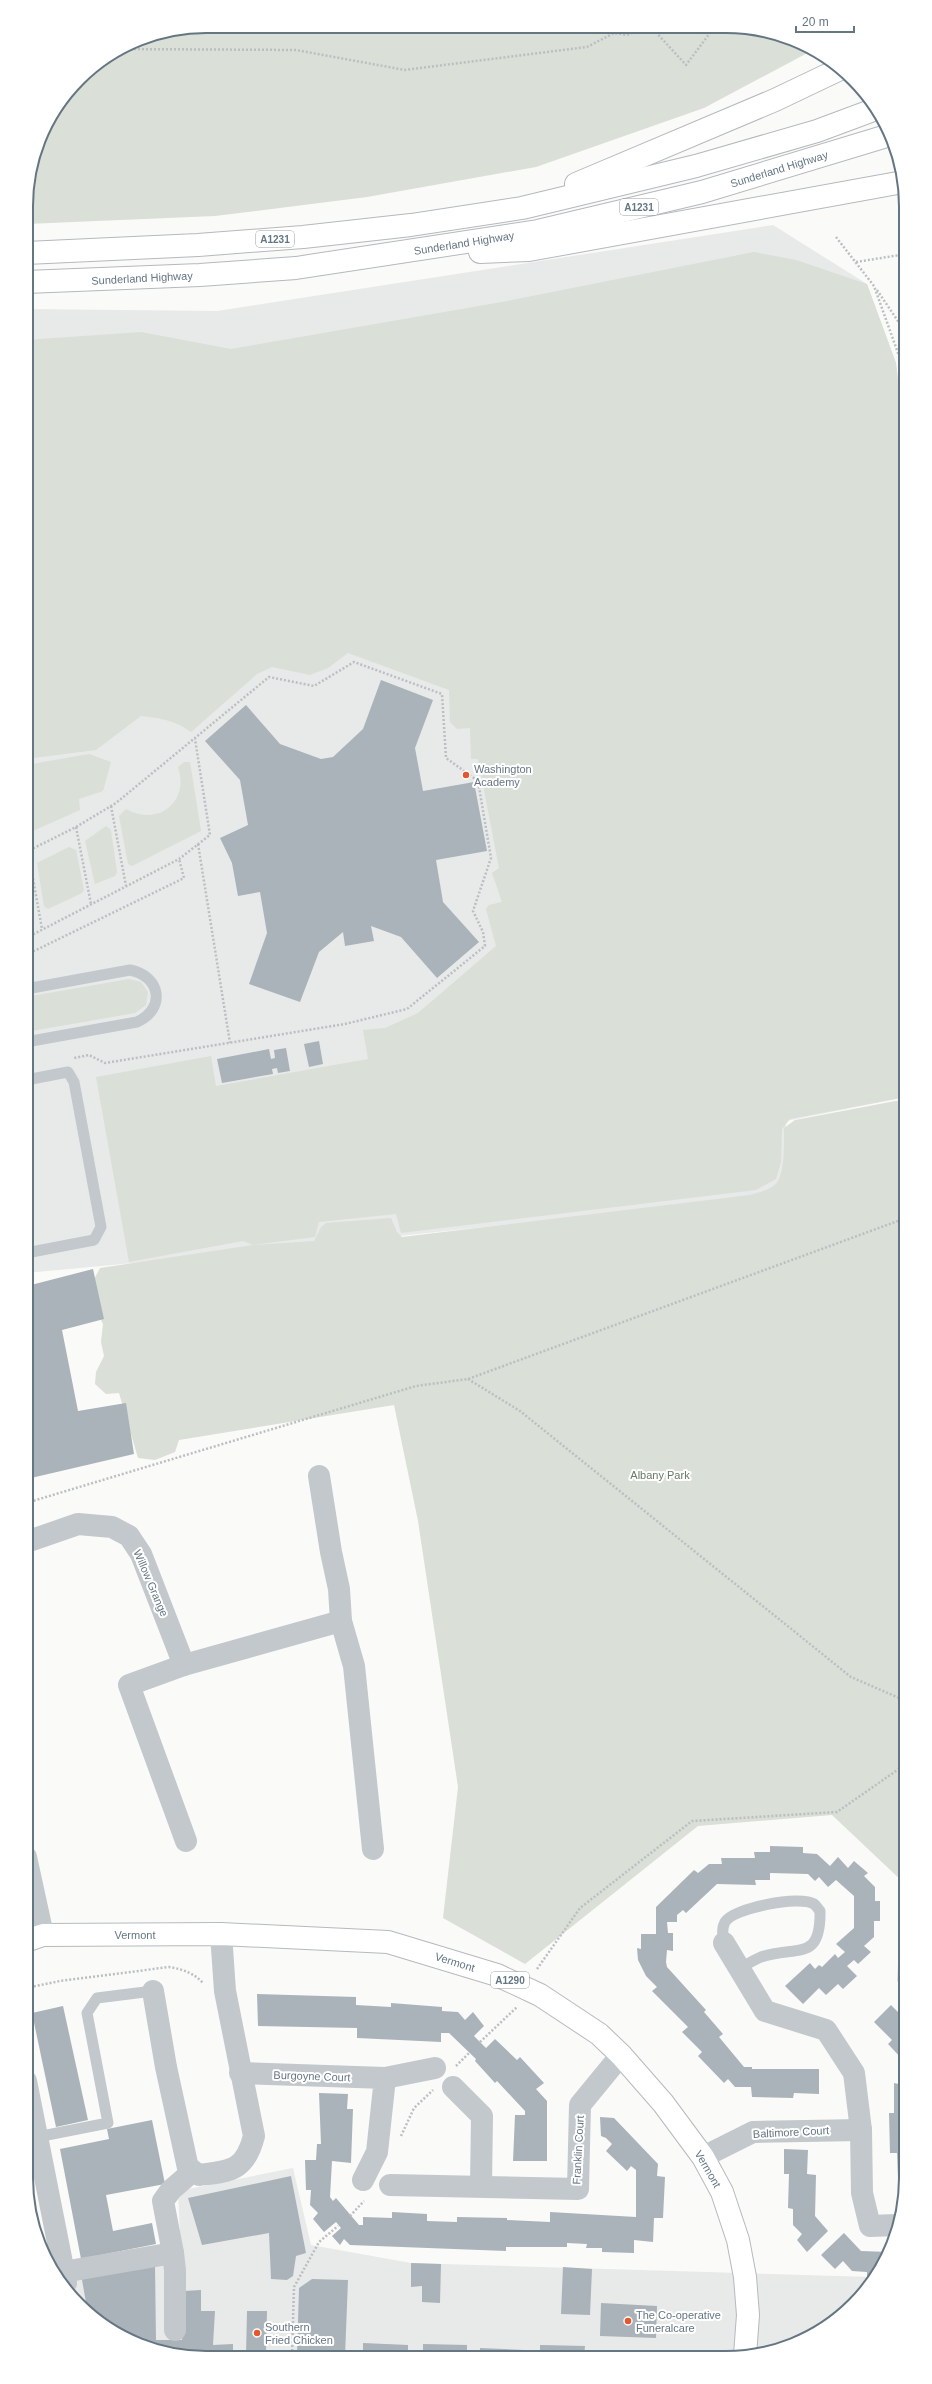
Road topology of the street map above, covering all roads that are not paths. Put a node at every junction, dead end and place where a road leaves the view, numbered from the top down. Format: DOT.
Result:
graph roads {
  1 [pos="834,72"];
  2 [pos="871,111"];
  3 [pos="884,137"];
  4 [pos="898,183"];
  5 [pos="522,208"];
  6 [pos="33,253"];
  7 [pos="382,256"];
  8 [pos="33,282"];
  9 [pos="33,988"];
  10 [pos="33,1041"];
  11 [pos="33,1079"];
  12 [pos="33,1252"];
  13 [pos="319,1476"];
  14 [pos="33,1540"];
  15 [pos="341,1621"];
  16 [pos="184,1665"];
  17 [pos="186,1841"];
  18 [pos="373,1849"];
  19 [pos="33,1920"];
  20 [pos="221,1934"];
  21 [pos="35,1938"];
  22 [pos="724,1943"];
  23 [pos="739,1968"];
  24 [pos="153,1991"];
  25 [pos="620,2055"];
  26 [pos="240,2073"];
  27 [pos="385,2078"];
  28 [pos="33,2117"];
  29 [pos="861,2130"];
  30 [pos="37,2137"];
  31 [pos="703,2157"];
  32 [pos="193,2171"];
  33 [pos="390,2185"];
  34 [pos="481,2186"];
  35 [pos="366,2188"];
  36 [pos="892,2225"];
  37 [pos="173,2253"];
  38 [pos="59,2267"];
  39 [pos="175,2330"];
  40 [pos="746,2350"];
  1 -- 5 [label="main road"];
  2 -- 5 [label="main road, A1231"];
  3 -- 7 [label="main road, Sunderland Highway / A1231"];
  4 -- 7 [label="main road"];
  5 -- 6 [label="main road, A1231"];
  7 -- 8 [label="main road, Sunderland Highway / A1231"];
  9 -- 10 [label="lane"];
  11 -- 12 [label="lane"];
  13 -- 15 [label="street"];
  14 -- 16 [label="street, Willow Grange"];
  15 -- 16 [label="street"];
  15 -- 18 [label="street"];
  16 -- 17 [label="street"];
  19 -- 21 [label="street"];
  20 -- 21 [label="main road, Vermont / A1290"];
  20 -- 25 [label="main road, Vermont / A1290"];
  20 -- 26 [label="street"];
  22 -- 23 [label="street"];
  22 -- 23 [label="lane"];
  23 -- 29 [label="street"];
  24 -- 30 [label="lane"];
  24 -- 32 [label="street"];
  25 -- 31 [label="main road, Vermont / A1290"];
  25 -- 34 [label="street, Franklin Court"];
  26 -- 27 [label="street, Burgoyne Court"];
  26 -- 32 [label="street"];
  27 -- 34 [label="street, Burgoyne Court"];
  27 -- 35 [label="street"];
  28 -- 30 [label="street"];
  29 -- 31 [label="street, Baltimore Court"];
  29 -- 36 [label="street"];
  30 -- 38 [label="street"];
  31 -- 40 [label="main road, Vermont / A1290"];
  32 -- 37 [label="street"];
  33 -- 34 [label="street, Franklin Court"];
  37 -- 38 [label="street"];
  37 -- 39 [label="street"];
}
